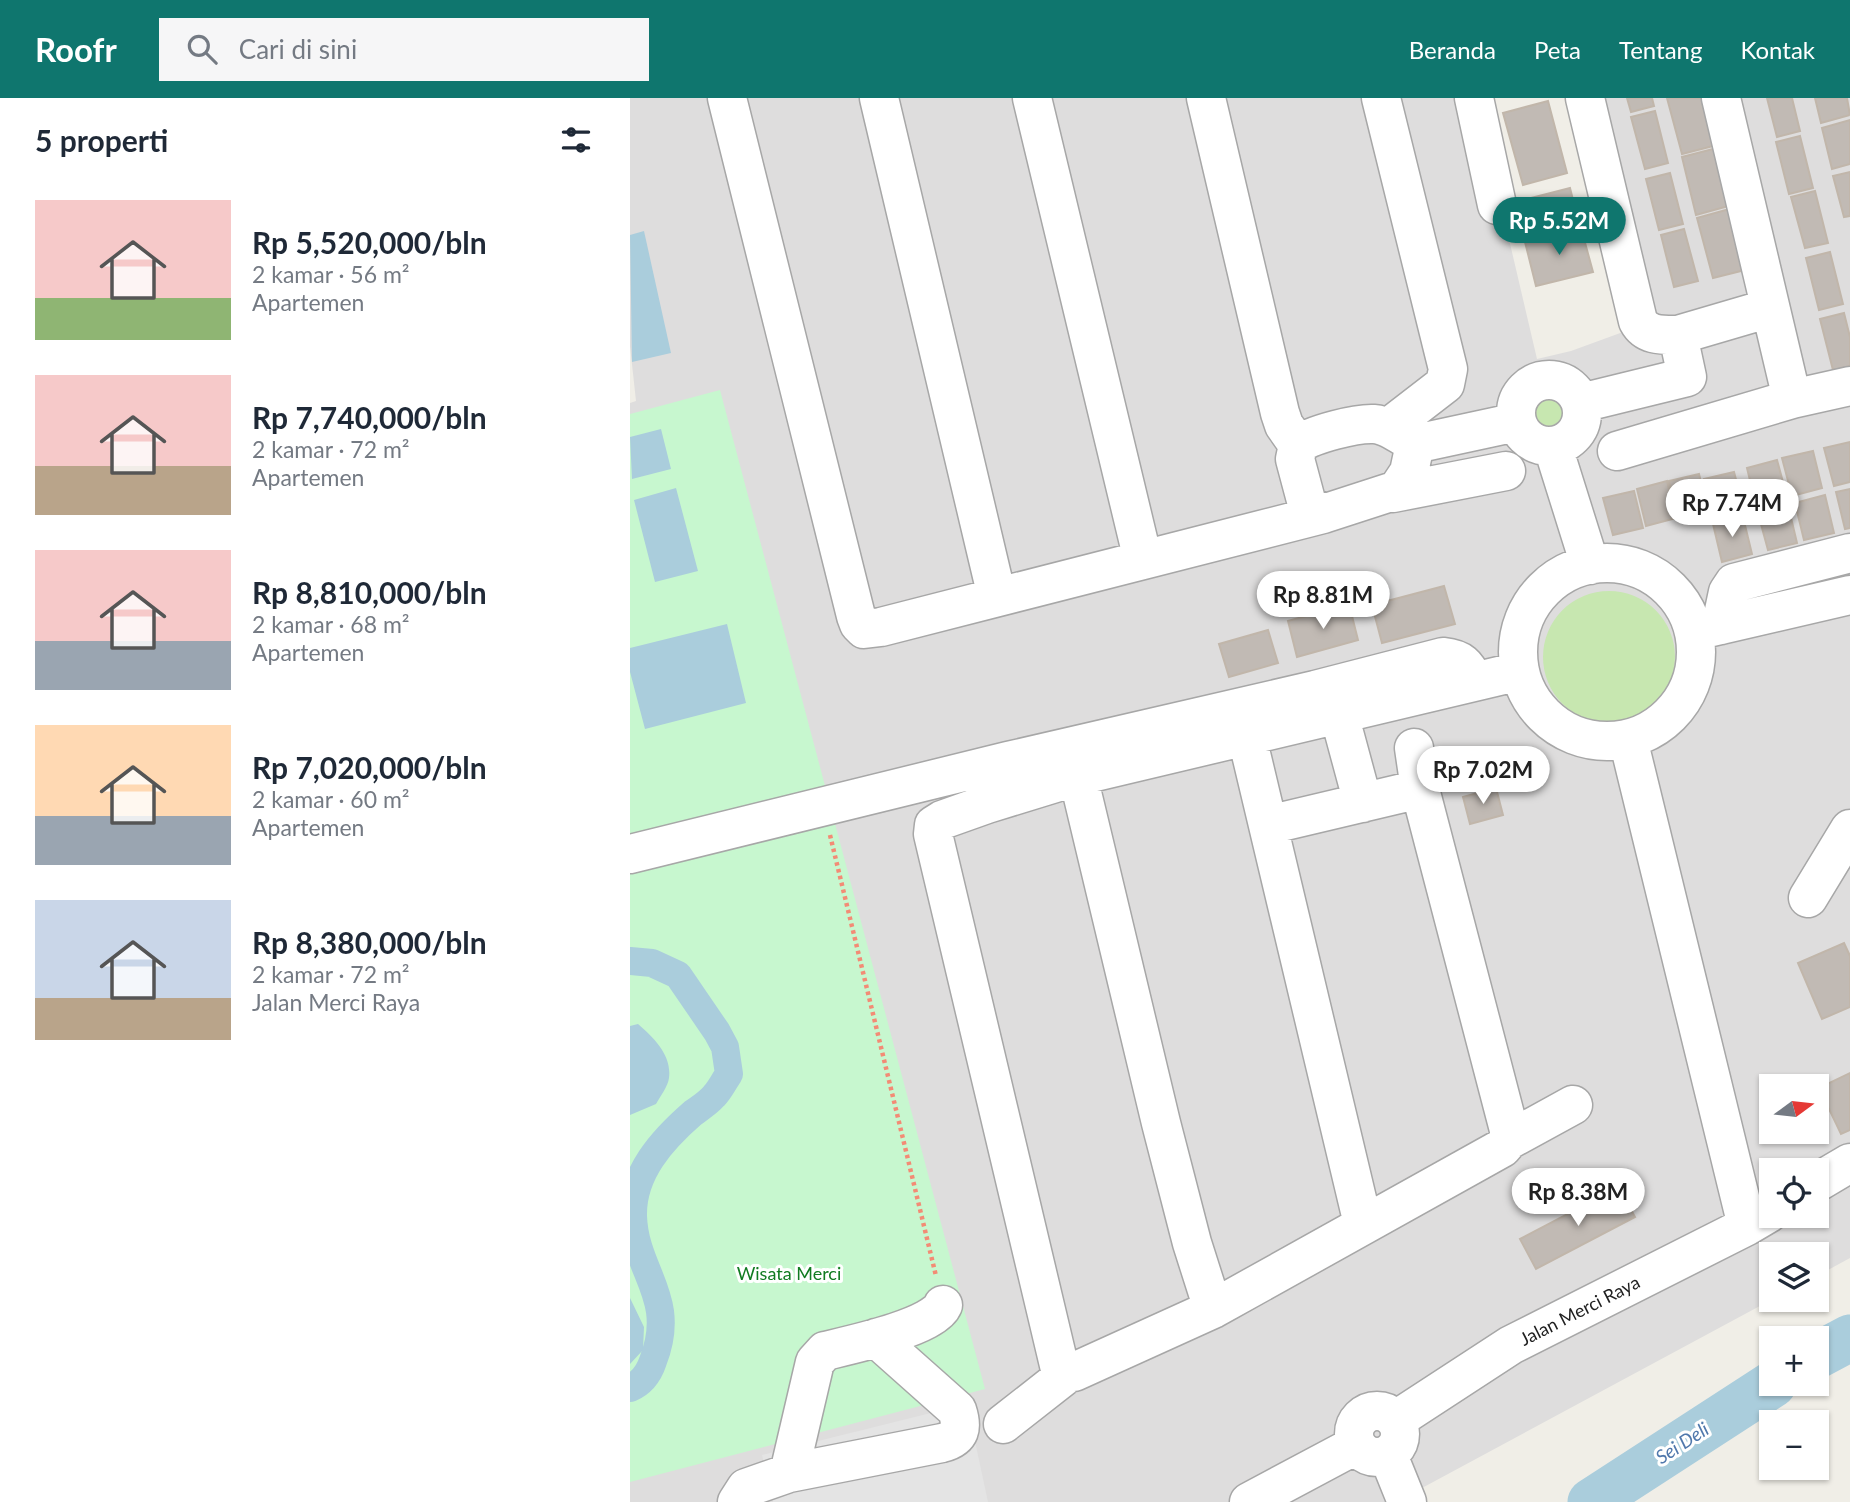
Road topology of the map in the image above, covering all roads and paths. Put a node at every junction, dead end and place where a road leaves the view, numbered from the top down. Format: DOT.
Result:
graph roads {
  1 [pos="727,98"];
  2 [pos="879,98"];
  3 [pos="1032,98"];
  4 [pos="1206,98"];
  5 [pos="1381,98"];
  6 [pos="1474,98"];
  7 [pos="1585,98"];
  8 [pos="1721,98"];
  9 [pos="1497,205"];
  10 [pos="1770,308"];
  11 [pos="1678,335"];
  12 [pos="1687,377"];
  13 [pos="1850,386"];
  14 [pos="1792,398"];
  15 [pos="1581,403"];
  16 [pos="1517,422"];
  17 [pos="1701,427"];
  18 [pos="1402,436"];
  19 [pos="1298,444"];
  20 [pos="1553,447"];
  21 [pos="1617,452"];
  22 [pos="1506,471"];
  23 [pos="1393,493"];
  24 [pos="1323,513"];
  25 [pos="1850,553"];
  26 [pos="1143,560"];
  27 [pos="1590,565"];
  28 [pos="1850,595"];
  29 [pos="997,597"];
  30 [pos="1707,628"];
  31 [pos="1520,671"];
  32 [pos="1474,680"];
  33 [pos="1339,714"];
  34 [pos="1247,737"];
  35 [pos="1628,739"];
  36 [pos="1414,748"];
  37 [pos="1079,776"];
  38 [pos="1420,789"];
  39 [pos="1363,803"];
  40 [pos="824,807"];
  41 [pos="1268,825"];
  42 [pos="1850,829"];
  43 [pos="630,854"];
  44 [pos="1808,898"];
  45 [pos="1573,1105"];
  46 [pos="1509,1140"];
  47 [pos="1850,1163"];
  48 [pos="1829,1175"];
  49 [pos="1759,1219"];
  50 [pos="1363,1224"];
  51 [pos="943,1305"];
  52 [pos="1213,1309"];
  53 [pos="876,1338"];
  54 [pos="1068,1373"];
  55 [pos="1003,1424"];
  56 [pos="1380,1440"];
  57 [pos="789,1473"];
  58 [pos="1407,1501"];
  59 [pos="737,1502"];
  60 [pos="1249,1502"];
  1 -- 29 [label="street"];
  2 -- 29 [label="street"];
  3 -- 26 [label="street"];
  4 -- 19 [label="street"];
  5 -- 18 [label="street"];
  6 -- 9 [label="street"];
  7 -- 11 [label="street"];
  8 -- 10 [label="street"];
  10 -- 11 [label="street"];
  10 -- 14 [label="street"];
  11 -- 12 [label="street"];
  12 -- 15 [label="street"];
  12 -- 17 [label="street"];
  13 -- 14 [label="street"];
  14 -- 17 [label="street"];
  15 -- 16 [label="street"];
  15 -- 20 [label="street"];
  16 -- 18 [label="street"];
  16 -- 20 [label="street"];
  17 -- 21 [label="street"];
  18 -- 19 [label="street"];
  18 -- 23 [label="street"];
  19 -- 24 [label="street"];
  20 -- 27 [label="street"];
  22 -- 23 [label="street"];
  23 -- 24 [label="street"];
  24 -- 26 [label="street"];
  25 -- 30 [label="street"];
  26 -- 29 [label="street"];
  27 -- 30 [label="street"];
  27 -- 31 [label="street"];
  28 -- 30 [label="street"];
  30 -- 35 [label="street"];
  31 -- 32 [label="street"];
  31 -- 35 [label="street"];
  32 -- 33 [label="street"];
  32 -- 40 [label="street"];
  33 -- 34 [label="street"];
  33 -- 39 [label="street"];
  34 -- 37 [label="street"];
  34 -- 41 [label="street"];
  35 -- 49 [label="street"];
  36 -- 38 [label="street"];
  37 -- 52 [label="street"];
  37 -- 54 [label="street"];
  38 -- 39 [label="street"];
  38 -- 46 [label="street"];
  39 -- 41 [label="street"];
  40 -- 43 [label="street"];
  40 -- 51 [label="path"];
  41 -- 50 [label="street"];
  42 -- 44 [label="street"];
  45 -- 46 [label="street"];
  46 -- 50 [label="street"];
  47 -- 48 [label="street"];
  49 -- 56 [label="street, Jalan Merci Raya"];
  50 -- 52 [label="street"];
  51 -- 53 [label="street"];
  52 -- 54 [label="street"];
  53 -- 57 [label="street"];
  53 -- 57 [label="street"];
  54 -- 55 [label="street"];
  56 -- 58 [label="street"];
  56 -- 60 [label="street, Jalan Merci Raya"];
  57 -- 59 [label="street"];
}
